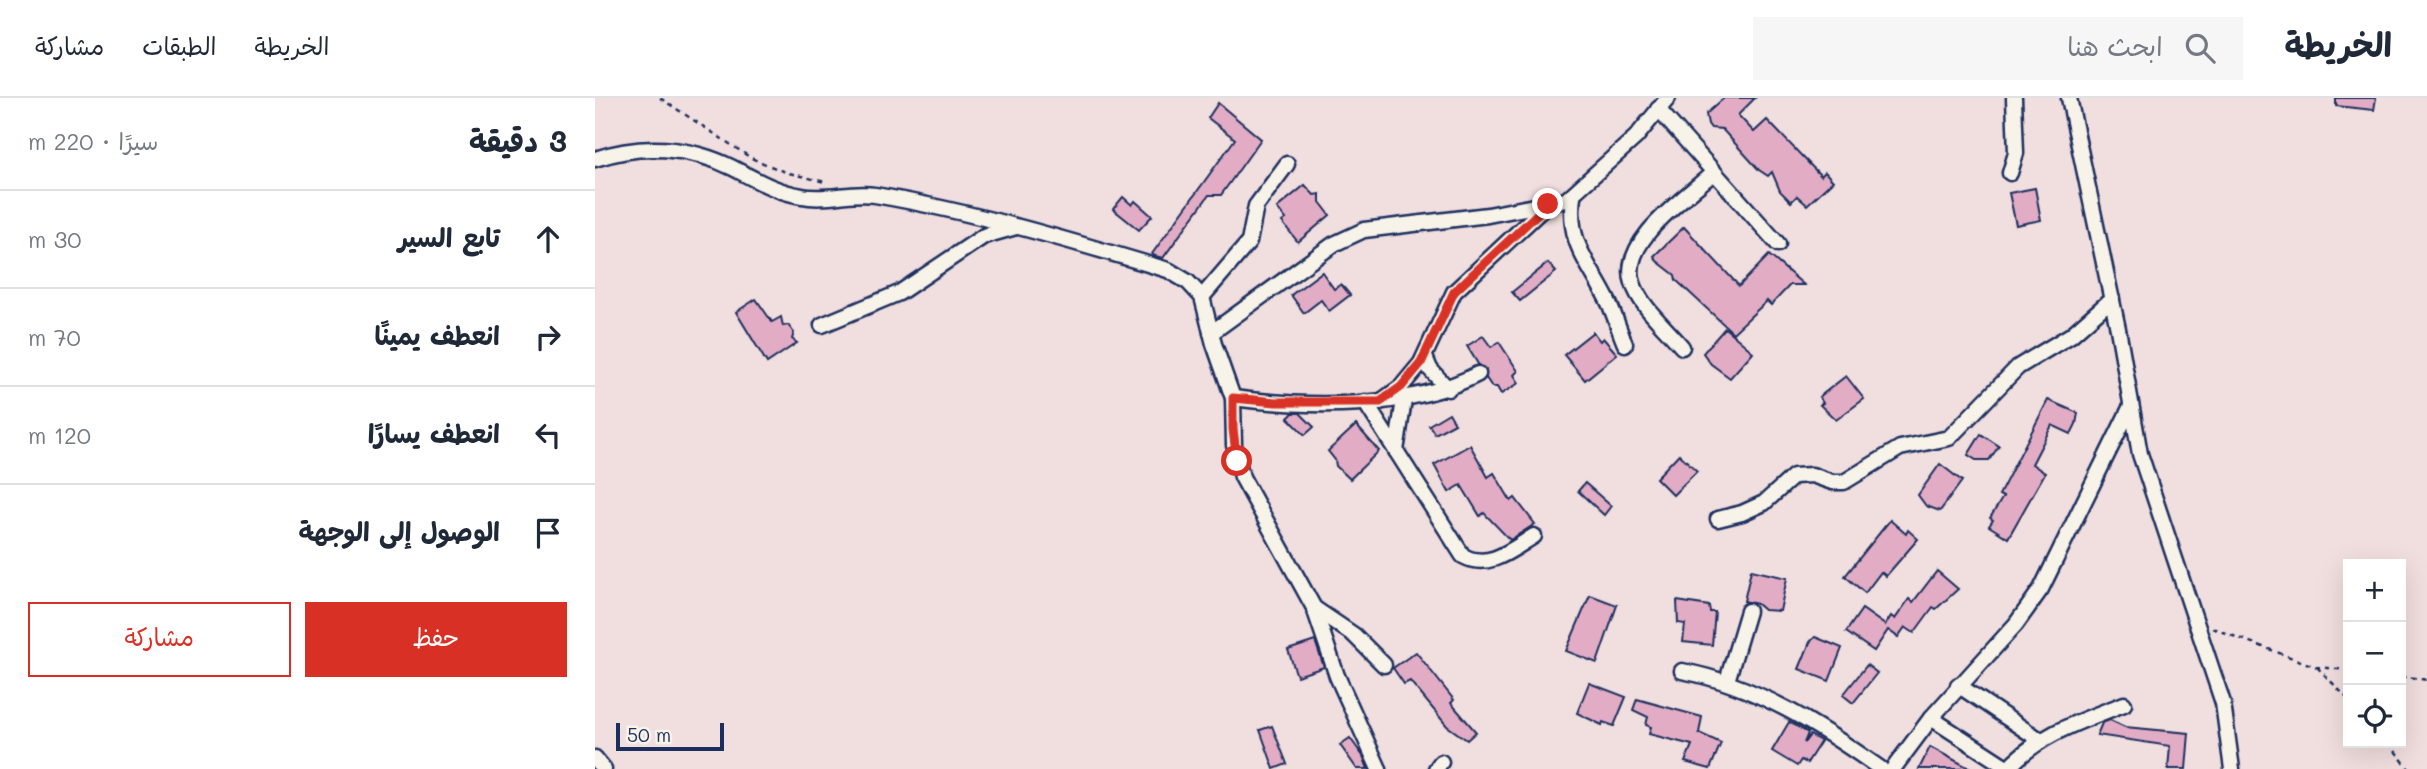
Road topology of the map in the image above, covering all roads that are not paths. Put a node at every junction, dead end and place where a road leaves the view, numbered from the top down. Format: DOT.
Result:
graph roads {
  1 [pos="2014,98"];
  2 [pos="2069,98"];
  3 [pos="1663,104"];
  4 [pos="595,159"];
  5 [pos="1287,164"];
  6 [pos="1714,172"];
  7 [pos="2010,173"];
  8 [pos="1573,196"];
  9 [pos="1548,204"];
  10 [pos="1021,226"];
  11 [pos="1777,244"];
  12 [pos="1202,297"];
  13 [pos="2112,299"];
  14 [pos="822,325"];
  15 [pos="1211,333"];
  16 [pos="1625,344"];
  17 [pos="1682,347"];
  18 [pos="1425,357"];
  19 [pos="1478,374"];
  20 [pos="1448,389"];
  21 [pos="1233,398"];
  22 [pos="1404,400"];
  23 [pos="1365,402"];
  24 [pos="1380,402"];
  25 [pos="2130,408"];
  26 [pos="1396,451"];
  27 [pos="1718,519"];
  28 [pos="1534,536"];
  29 [pos="1314,608"];
  30 [pos="1748,611"];
  31 [pos="1384,665"];
  32 [pos="1682,671"];
  33 [pos="1727,681"];
  34 [pos="1958,685"];
  35 [pos="2124,704"];
  36 [pos="1931,718"];
  37 [pos="2040,740"];
  38 [pos="595,758"];
  39 [pos="2007,768"];
  40 [pos="604,769"];
  41 [pos="1378,769"];
  42 [pos="1881,769"];
  43 [pos="1893,769"];
  44 [pos="2232,769"];
  1 -- 7 [label="street"];
  2 -- 13 [label="street"];
  3 -- 6 [label="street"];
  3 -- 8 [label="street"];
  4 -- 10 [label="street"];
  5 -- 12 [label="street"];
  6 -- 11 [label="street"];
  6 -- 17 [label="street"];
  8 -- 9 [label="street"];
  8 -- 16 [label="street"];
  9 -- 15 [label="street"];
  9 -- 18 [label="street"];
  10 -- 12 [label="street"];
  10 -- 14 [label="street"];
  12 -- 15 [label="street"];
  13 -- 25 [label="street"];
  13 -- 27 [label="street"];
  15 -- 21 [label="street"];
  18 -- 20 [label="street"];
  18 -- 24 [label="street"];
  19 -- 20 [label="street"];
  20 -- 22 [label="street"];
  21 -- 23 [label="street"];
  21 -- 29 [label="street"];
  22 -- 24 [label="street"];
  22 -- 26 [label="street"];
  23 -- 24 [label="street"];
  23 -- 26 [label="street"];
  25 -- 34 [label="street"];
  25 -- 44 [label="street"];
  26 -- 28 [label="street"];
  29 -- 31 [label="street"];
  29 -- 41 [label="street"];
  30 -- 33 [label="street"];
  32 -- 33 [label="street"];
  33 -- 42 [label="street"];
  34 -- 36 [label="street"];
  34 -- 37 [label="street"];
  35 -- 37 [label="street"];
  36 -- 39 [label="street"];
  36 -- 43 [label="street"];
  37 -- 39 [label="street"];
  38 -- 40 [label="street"];
}
